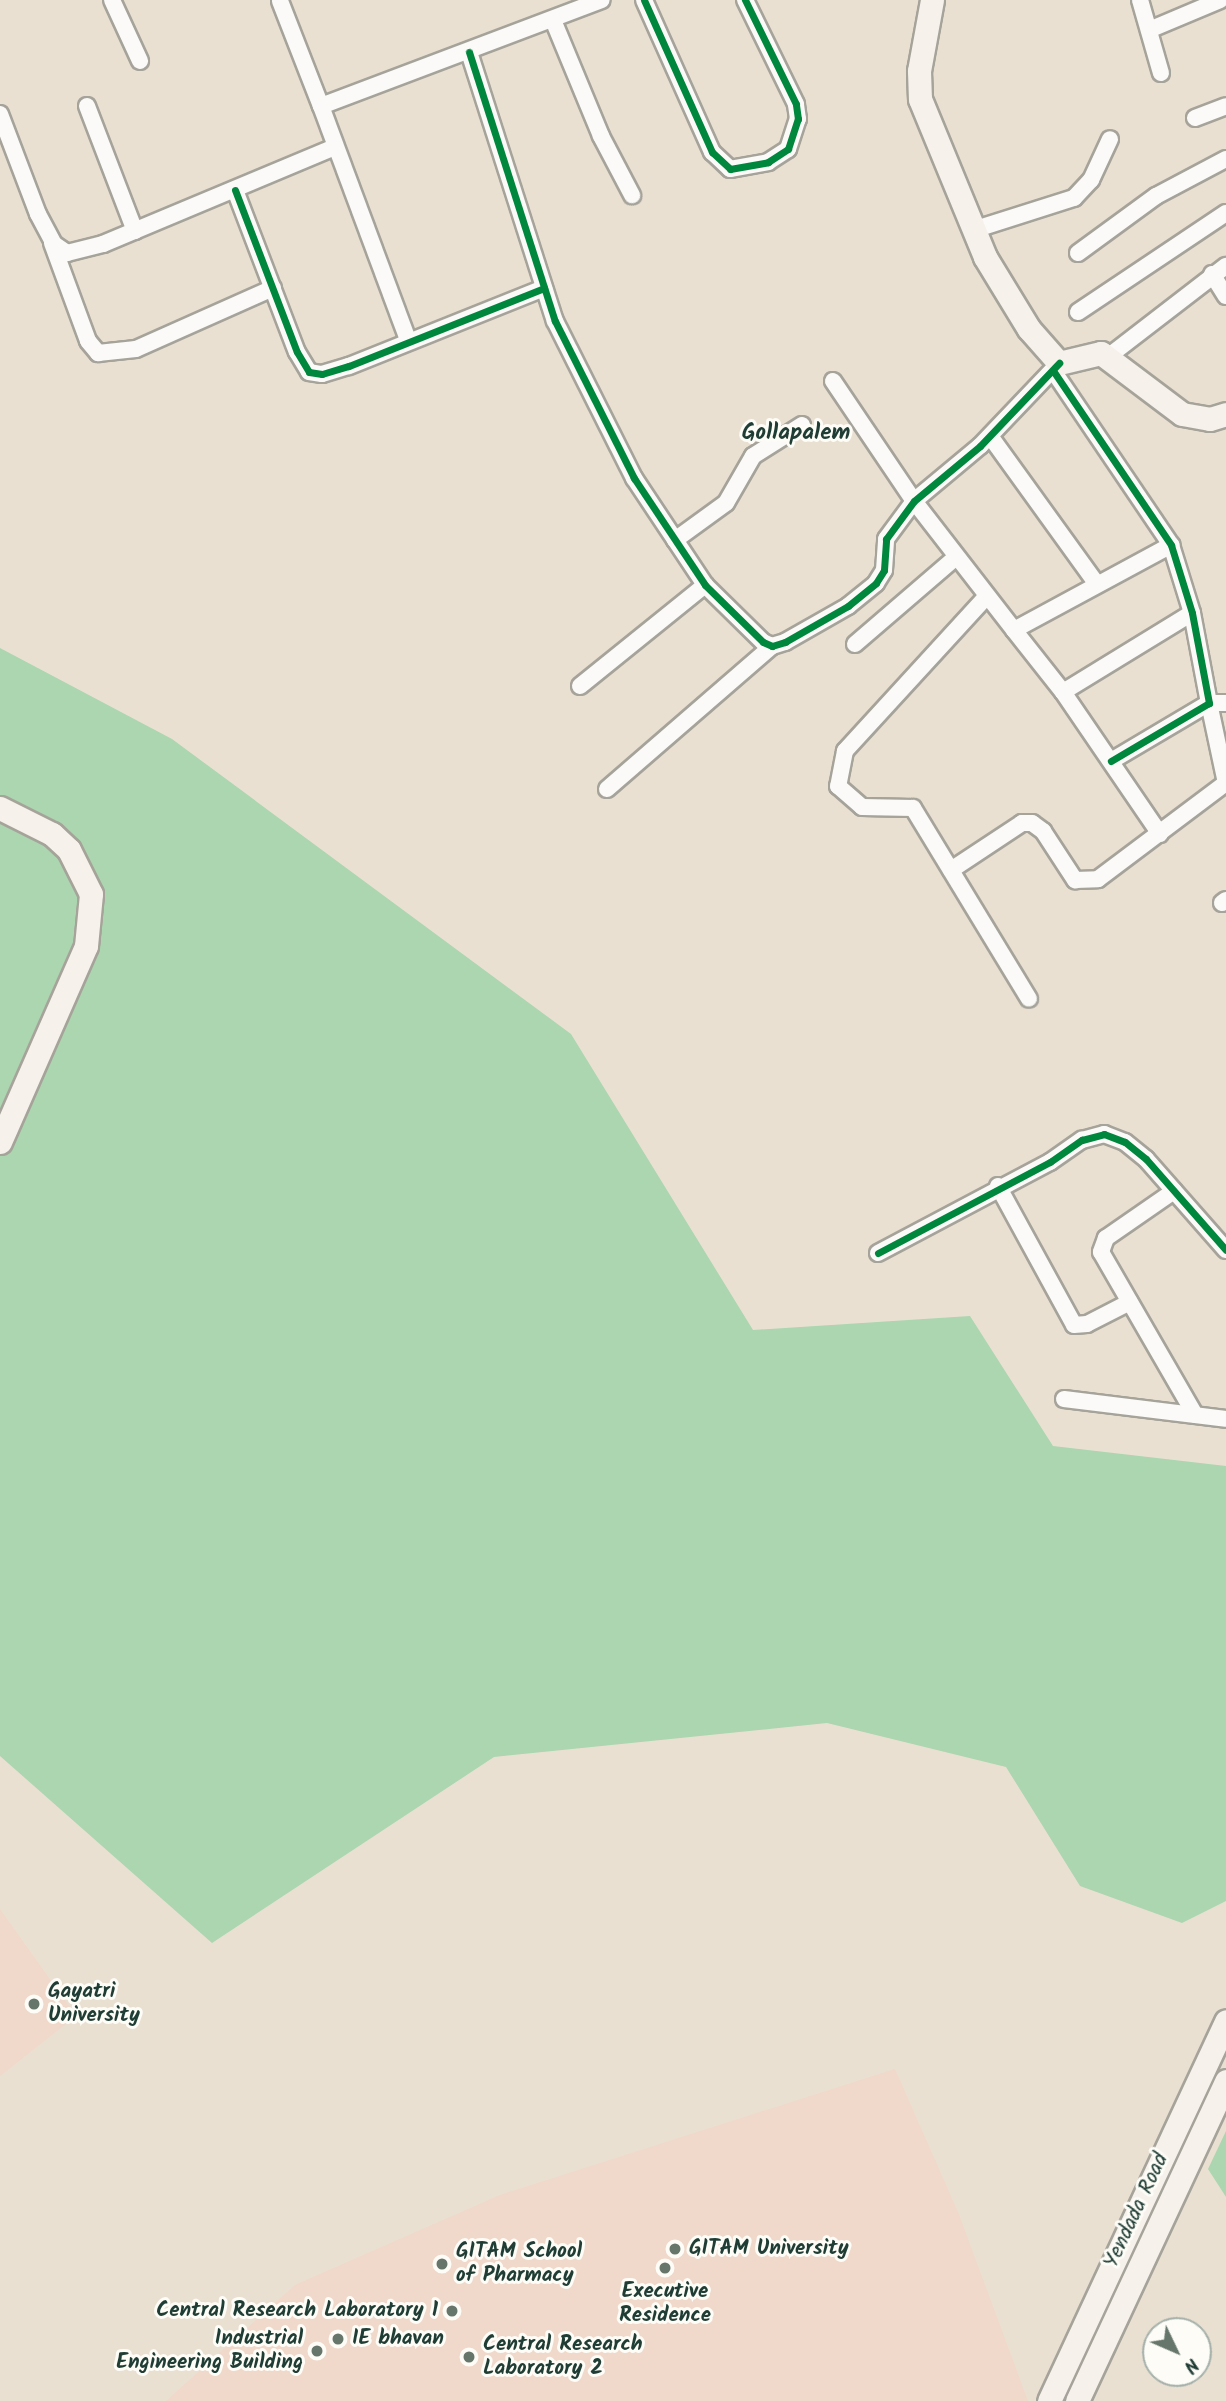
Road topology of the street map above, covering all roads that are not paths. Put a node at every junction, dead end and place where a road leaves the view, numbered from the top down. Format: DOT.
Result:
graph roads {
  1 [pos="112,0"];
  2 [pos="280,0"];
  3 [pos="602,0"];
  4 [pos="644,0"];
  5 [pos="745,0"];
  6 [pos="932,0"];
  7 [pos="1140,0"];
  8 [pos="1220,0"];
  9 [pos="554,20"];
  10 [pos="1149,30"];
  11 [pos="470,52"];
  12 [pos="140,61"];
  13 [pos="1161,72"];
  14 [pos="87,106"];
  15 [pos="321,106"];
  16 [pos="1226,106"];
  17 [pos="0,114"];
  18 [pos="1195,118"];
  19 [pos="1110,139"];
  20 [pos="333,148"];
  21 [pos="1226,159"];
  22 [pos="235,190"];
  23 [pos="632,195"];
  24 [pos="1226,214"];
  25 [pos="973,230"];
  26 [pos="135,231"];
  27 [pos="49,237"];
  28 [pos="1078,253"];
  29 [pos="1219,270"];
  30 [pos="273,288"];
  31 [pos="544,288"];
  32 [pos="1226,296"];
  33 [pos="1078,312"];
  34 [pos="408,340"];
  35 [pos="1109,356"];
  36 [pos="1057,368"];
  37 [pos="833,381"];
  38 [pos="1226,414"];
  39 [pos="802,425"];
  40 [pos="990,436"];
  41 [pos="914,501"];
  42 [pos="675,540"];
  43 [pos="1171,545"];
  44 [pos="956,557"];
  45 [pos="1096,583"];
  46 [pos="705,585"];
  47 [pos="986,597"];
  48 [pos="1192,612"];
  49 [pos="1014,630"];
  50 [pos="855,644"];
  51 [pos="772,646"];
  52 [pos="580,686"];
  53 [pos="1063,692"];
  54 [pos="1226,703"];
  55 [pos="1209,704"];
  56 [pos="1111,761"];
  57 [pos="1226,783"];
  58 [pos="607,789"];
  59 [pos="0,808"];
  60 [pos="1160,834"];
  61 [pos="951,870"];
  62 [pos="1029,999"];
  63 [pos="0,1142"];
  64 [pos="998,1186"];
  65 [pos="1174,1191"];
  66 [pos="1226,1250"];
  67 [pos="878,1253"];
  68 [pos="1130,1302"];
  69 [pos="1064,1399"];
  70 [pos="1195,1415"];
  71 [pos="1226,1419"];
  72 [pos="1226,2021"];
  73 [pos="1226,2081"];
  74 [pos="1049,2401"];
  75 [pos="1077,2401"];
  1 -- 12 [label="street"];
  2 -- 15 [label="street"];
  3 -- 9 [label="street"];
  4 -- 5 [label="street"];
  6 -- 25 [label="street"];
  7 -- 10 [label="street"];
  8 -- 10 [label="street"];
  9 -- 11 [label="street"];
  9 -- 23 [label="street"];
  10 -- 13 [label="street"];
  11 -- 15 [label="street"];
  11 -- 31 [label="street"];
  14 -- 26 [label="street"];
  15 -- 20 [label="street"];
  16 -- 18 [label="street"];
  17 -- 27 [label="street"];
  19 -- 25 [label="street"];
  20 -- 22 [label="street"];
  20 -- 34 [label="street"];
  21 -- 28 [label="street"];
  22 -- 26 [label="street"];
  22 -- 30 [label="street"];
  24 -- 33 [label="street"];
  25 -- 36 [label="street"];
  26 -- 27 [label="street"];
  27 -- 30 [label="street"];
  29 -- 32 [label="street"];
  29 -- 35 [label="street"];
  30 -- 34 [label="street"];
  31 -- 34 [label="street"];
  31 -- 42 [label="street"];
  35 -- 36 [label="street"];
  35 -- 38 [label="street"];
  36 -- 40 [label="street"];
  36 -- 43 [label="street"];
  37 -- 41 [label="street"];
  39 -- 42 [label="street"];
  40 -- 41 [label="street"];
  40 -- 45 [label="street"];
  41 -- 44 [label="street"];
  41 -- 51 [label="street"];
  42 -- 46 [label="street"];
  43 -- 45 [label="street"];
  43 -- 48 [label="street"];
  44 -- 47 [label="street"];
  44 -- 50 [label="street"];
  45 -- 49 [label="street"];
  46 -- 51 [label="street"];
  46 -- 52 [label="street"];
  47 -- 49 [label="street"];
  47 -- 61 [label="street"];
  48 -- 53 [label="street"];
  48 -- 55 [label="street"];
  49 -- 53 [label="street"];
  51 -- 58 [label="street"];
  53 -- 56 [label="street"];
  54 -- 55 [label="street"];
  55 -- 56 [label="street"];
  55 -- 57 [label="street"];
  56 -- 60 [label="street"];
  57 -- 60 [label="street"];
  59 -- 63 [label="street"];
  60 -- 61 [label="street"];
  61 -- 62 [label="street"];
  64 -- 65 [label="street"];
  64 -- 67 [label="street"];
  64 -- 68 [label="street"];
  65 -- 66 [label="street"];
  65 -- 68 [label="street"];
  68 -- 70 [label="street"];
  69 -- 70 [label="street"];
  70 -- 71 [label="street"];
  72 -- 74 [label="street, Yendada Road"];
  73 -- 75 [label="street, Yendada Road"];
}
